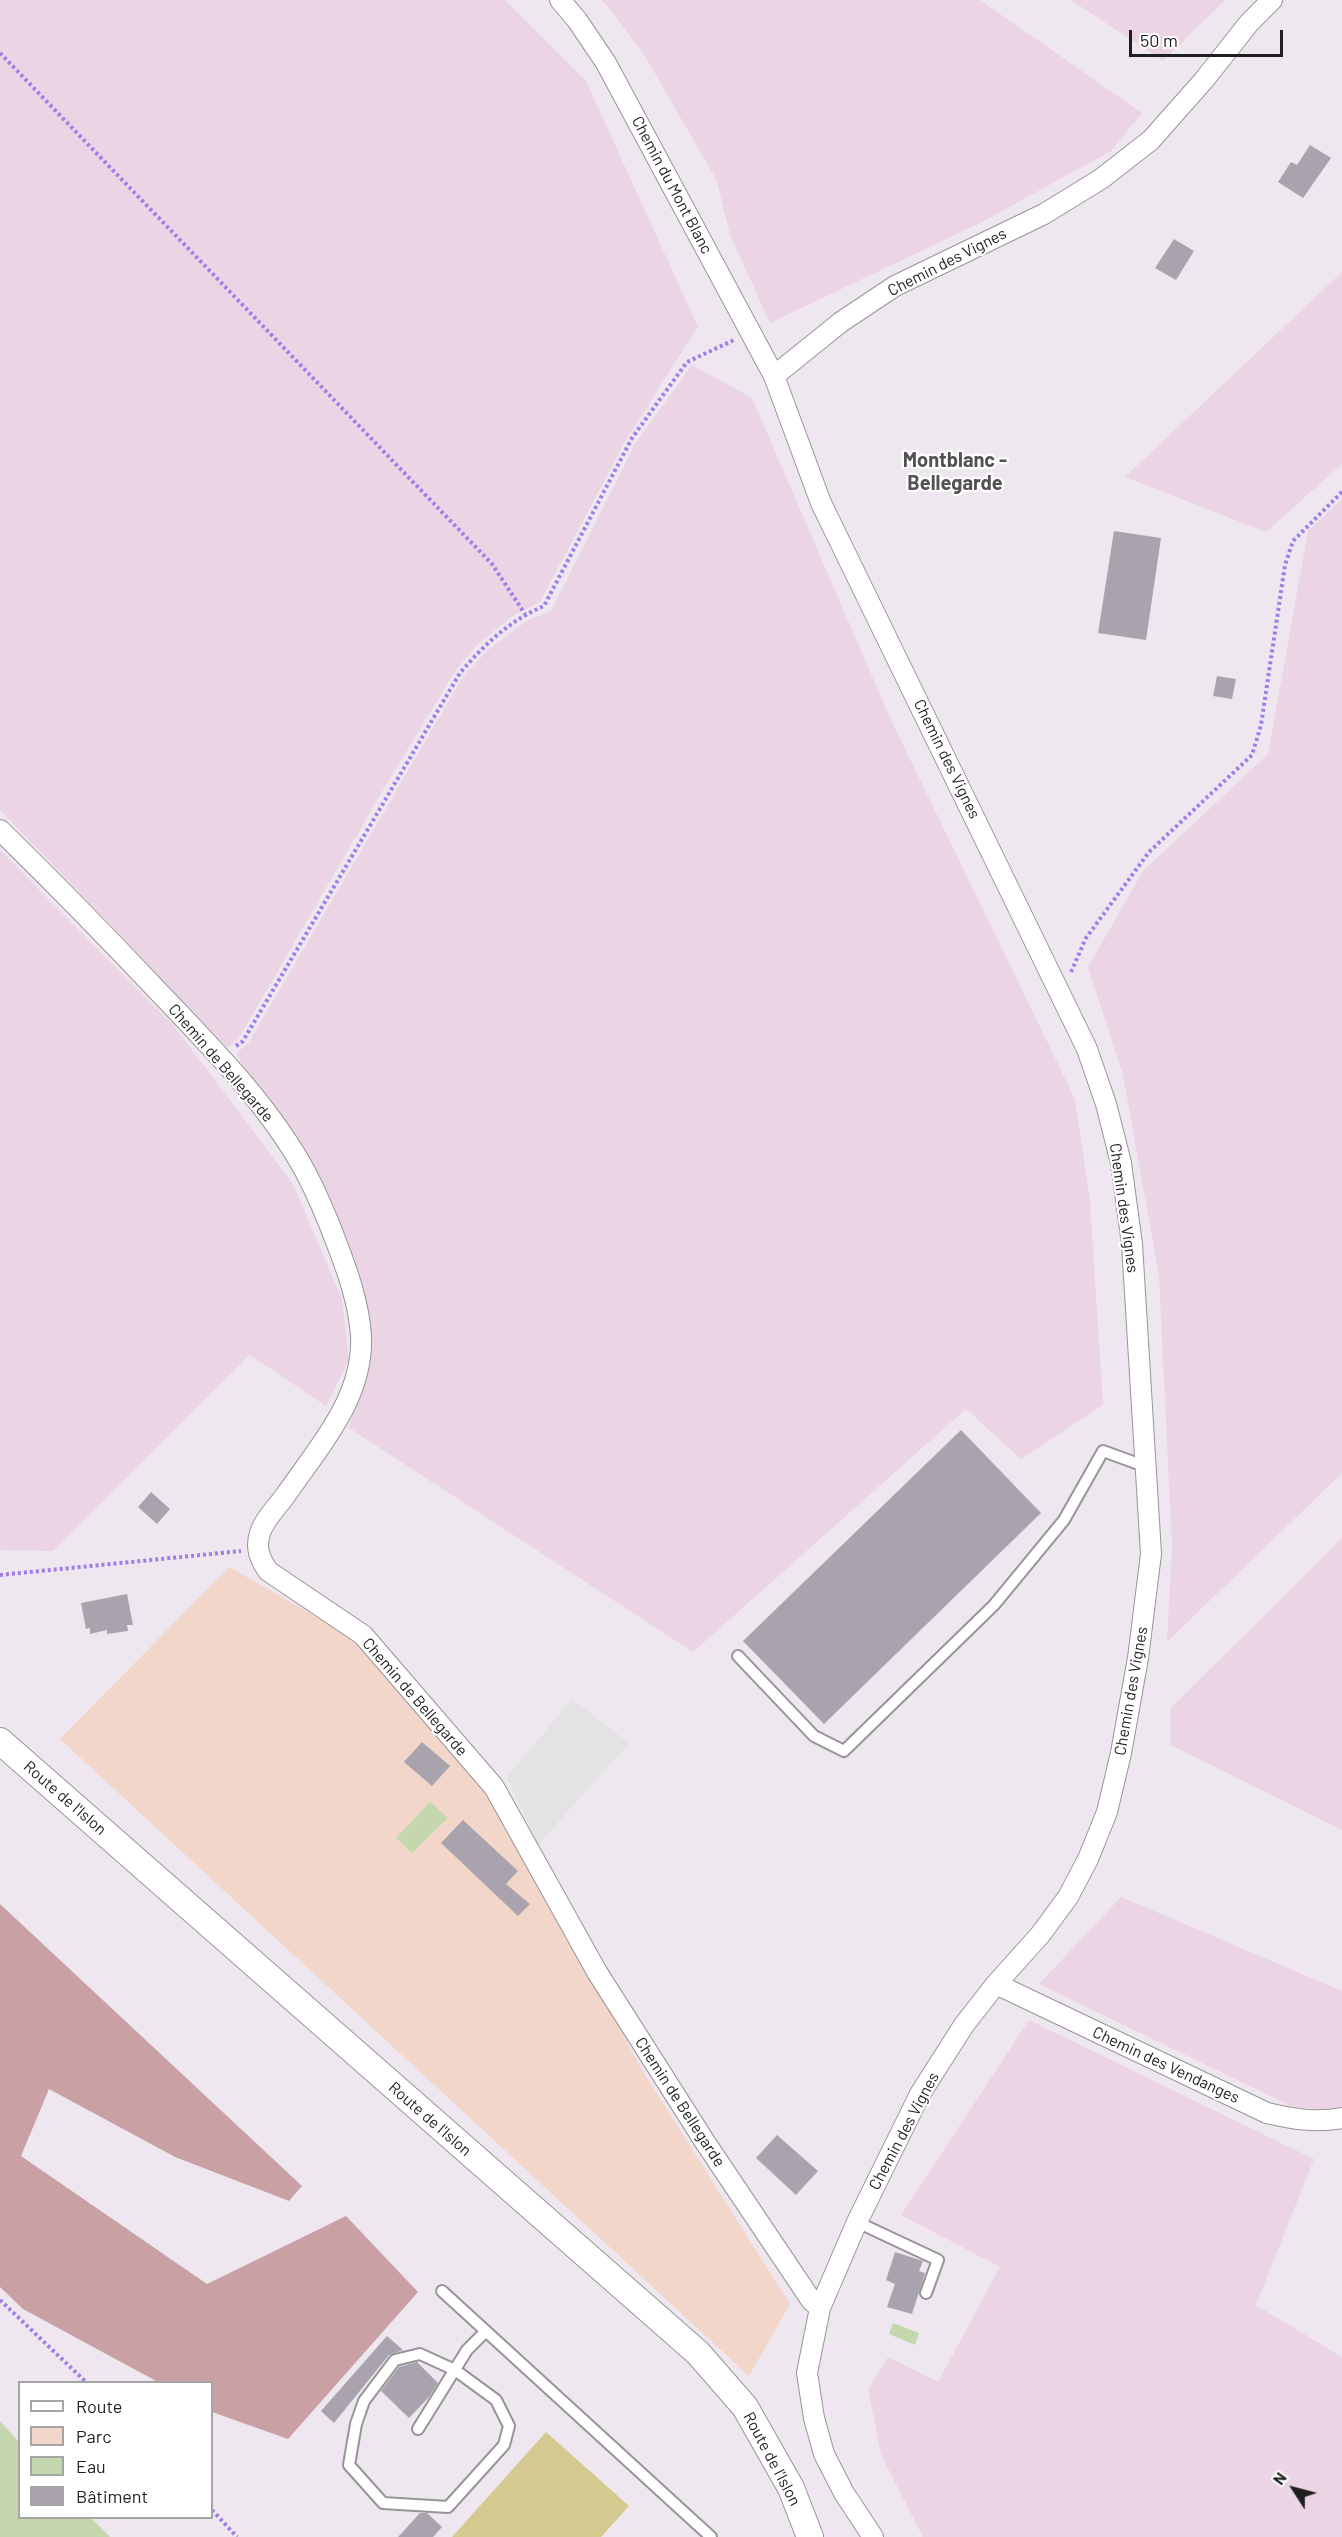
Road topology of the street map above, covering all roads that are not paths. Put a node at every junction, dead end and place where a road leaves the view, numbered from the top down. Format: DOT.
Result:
graph roads {
  1 [pos="560,0"];
  2 [pos="1272,0"];
  3 [pos="774,376"];
  4 [pos="0,830"];
  5 [pos="1147,1467"];
  6 [pos="738,1656"];
  7 [pos="0,1741"];
  8 [pos="996,1984"];
  9 [pos="1342,2118"];
  10 [pos="857,2222"];
  11 [pos="442,2291"];
  12 [pos="926,2293"];
  13 [pos="820,2308"];
  14 [pos="486,2331"];
  15 [pos="455,2370"];
  16 [pos="418,2429"];
  17 [pos="711,2537"];
  18 [pos="810,2537"];
  19 [pos="873,2537"];
  1 -- 3 [label="street, Chemin du Mont Blanc"];
  2 -- 3 [label="street, Chemin des Vignes"];
  3 -- 5 [label="street, Chemin des Vignes"];
  4 -- 13 [label="street, Chemin de Bellegarde"];
  5 -- 6 [label="lane"];
  5 -- 8 [label="street, Chemin des Vignes"];
  7 -- 18 [label="street, Route de l'Islon"];
  8 -- 9 [label="street, Chemin des Vendanges"];
  8 -- 10 [label="street, Chemin des Vignes"];
  10 -- 12 [label="lane"];
  10 -- 13 [label="street, Chemin des Vignes"];
  11 -- 14 [label="lane"];
  13 -- 19 [label="street, Chemin des Vignes"];
  14 -- 15 [label="lane"];
  14 -- 17 [label="lane"];
  15 -- 15 [label="lane"];
  15 -- 16 [label="lane"];
}
